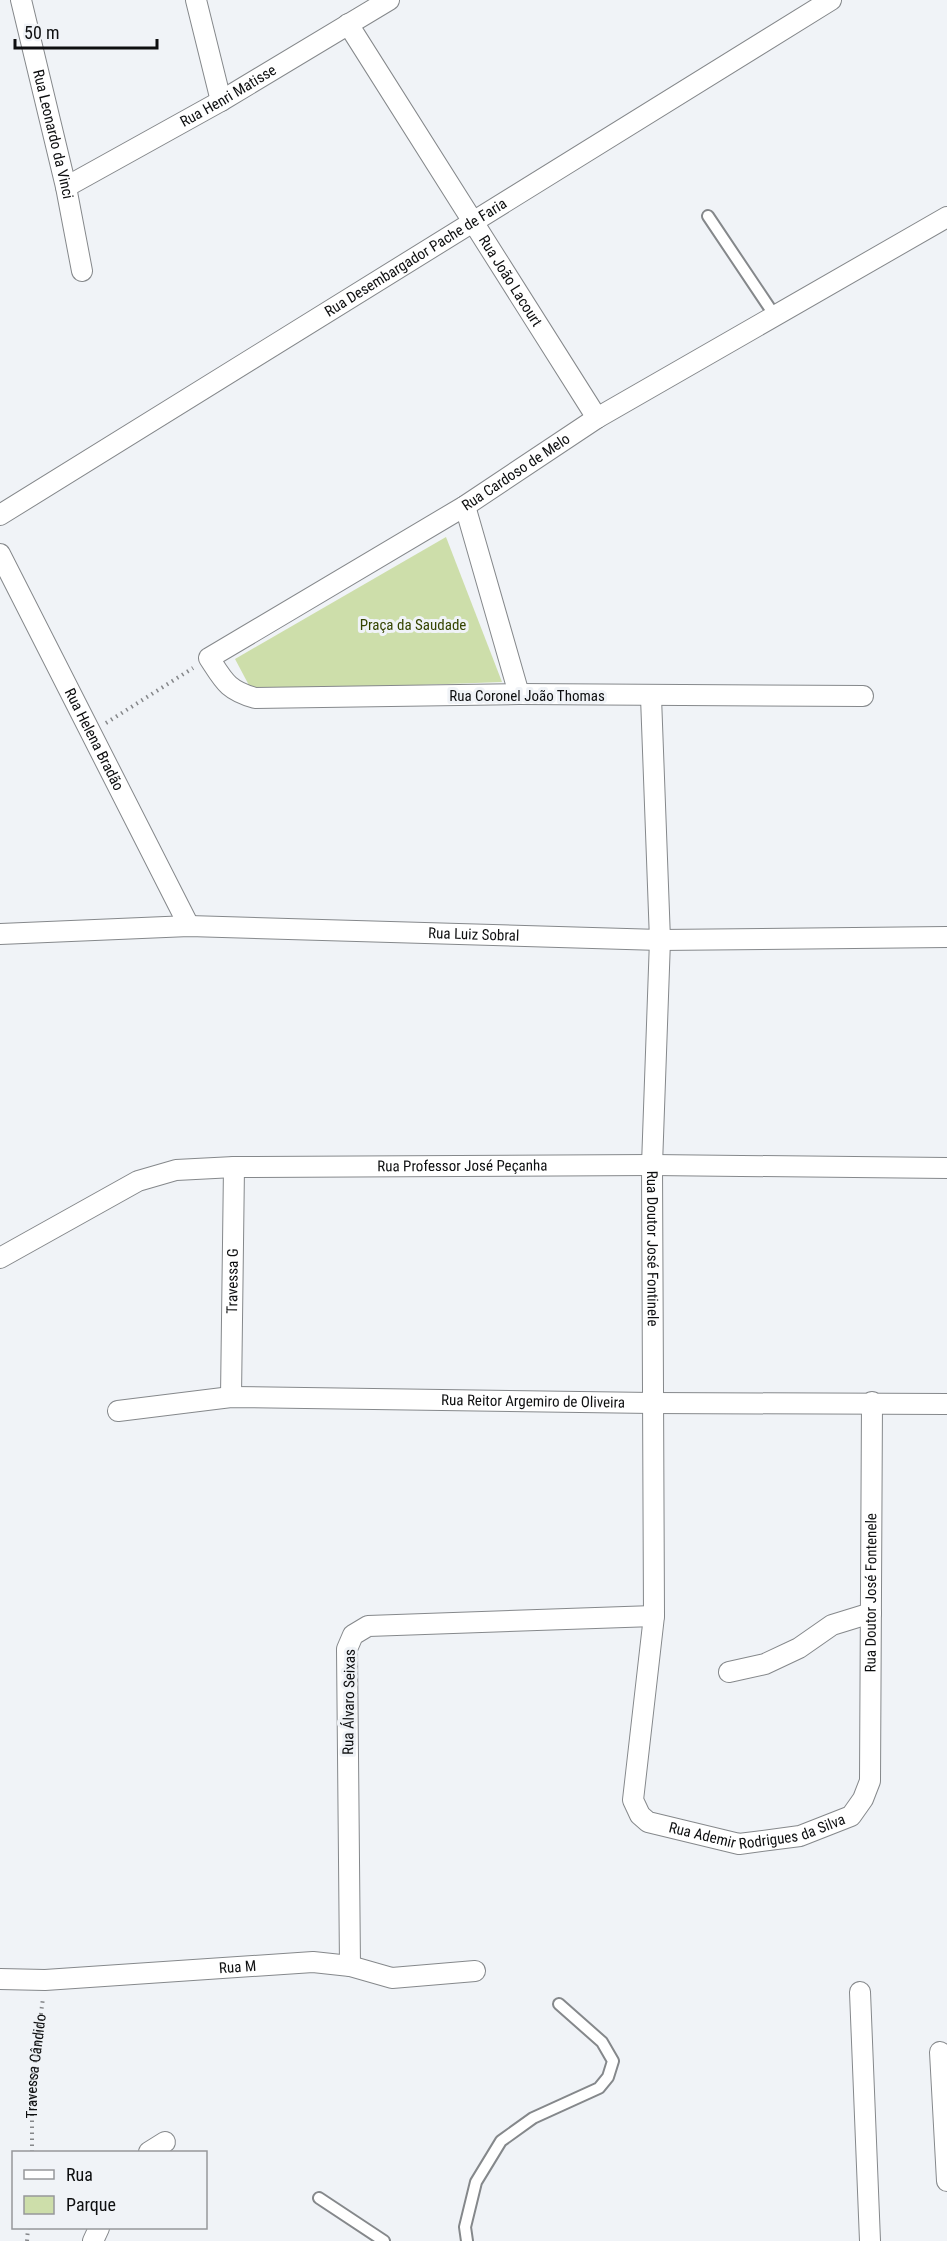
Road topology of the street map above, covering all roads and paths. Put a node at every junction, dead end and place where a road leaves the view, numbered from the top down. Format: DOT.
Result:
graph roads {
  1 [pos="21,0"];
  2 [pos="196,0"];
  3 [pos="389,0"];
  4 [pos="826,1"];
  5 [pos="348,24"];
  6 [pos="221,101"];
  7 [pos="66,187"];
  8 [pos="708,216"];
  9 [pos="947,217"];
  10 [pos="474,222"];
  11 [pos="82,271"];
  12 [pos="775,316"];
  13 [pos="597,418"];
  14 [pos="465,506"];
  15 [pos="0,515"];
  16 [pos="0,554"];
  17 [pos="209,658"];
  18 [pos="519,694"];
  19 [pos="863,696"];
  20 [pos="651,697"];
  21 [pos="90,733"];
  22 [pos="189,926"];
  23 [pos="0,934"];
  24 [pos="947,937"];
  25 [pos="660,940"];
  26 [pos="652,1165"];
  27 [pos="234,1167"];
  28 [pos="947,1168"];
  29 [pos="0,1258"];
  30 [pos="231,1397"];
  31 [pos="872,1402"];
  32 [pos="652,1403"];
  33 [pos="947,1404"];
  34 [pos="118,1411"];
  35 [pos="871,1612"];
  36 [pos="654,1616"];
  37 [pos="729,1672"];
  38 [pos="870,1781"];
  39 [pos="633,1800"];
  40 [pos="350,1966"];
  41 [pos="475,1971"];
  42 [pos="0,1979"];
  43 [pos="45,1980"];
  44 [pos="860,1992"];
  45 [pos="559,2004"];
  46 [pos="940,2052"];
  47 [pos="32,2151"];
  48 [pos="947,2181"];
  49 [pos="319,2198"];
  50 [pos="384,2241"];
  51 [pos="467,2241"];
  52 [pos="870,2241"];
  1 -- 7 [label="street, Rua Leonardo da Vinci"];
  2 -- 6 [label="street"];
  3 -- 5 [label="street, Rua Henri Matisse"];
  4 -- 10 [label="street, Rua Desembargador Pache de Faria"];
  5 -- 6 [label="street, Rua Henri Matisse"];
  5 -- 10 [label="street, Rua João Lacourt"];
  6 -- 7 [label="street, Rua Henri Matisse"];
  7 -- 11 [label="street, Rua Leonardo da Vinci"];
  8 -- 12 [label="lane"];
  9 -- 12 [label="street, Rua Cardoso de Melo"];
  10 -- 13 [label="street, Rua João Lacourt"];
  10 -- 15 [label="street, Rua Desembargador Pache de Faria"];
  12 -- 13 [label="street, Rua Cardoso de Melo"];
  13 -- 14 [label="street, Rua Cardoso de Melo"];
  14 -- 17 [label="street, Rua Cardoso de Melo"];
  14 -- 18 [label="street"];
  16 -- 21 [label="street, Rua Helena Bradão"];
  17 -- 18 [label="street, Rua Coronel João Thomas"];
  17 -- 21 [label="path"];
  18 -- 20 [label="street, Rua Coronel João Thomas"];
  19 -- 20 [label="street, Rua Coronel João Thomas"];
  20 -- 25 [label="street, Rua Doutor José Fontinele"];
  21 -- 22 [label="street, Rua Helena Bradão"];
  22 -- 23 [label="street, Rua Luiz Sobral"];
  22 -- 25 [label="street, Rua Luiz Sobral"];
  24 -- 25 [label="street, Rua Luiz Sobral"];
  25 -- 26 [label="street, Rua Doutor José Fontinele"];
  26 -- 27 [label="street, Rua Professor José Peçanha"];
  26 -- 28 [label="street, Rua Professor José Peçanha"];
  26 -- 32 [label="street, Rua Doutor José Fontinele"];
  27 -- 29 [label="street, Rua Professor José Peçanha"];
  27 -- 30 [label="street, Travessa G"];
  30 -- 32 [label="street, Rua Reitor Argemiro de Oliveira"];
  30 -- 34 [label="street, Rua Reitor Argemiro de Oliveira"];
  31 -- 32 [label="street, Rua Reitor Argemiro de Oliveira"];
  31 -- 33 [label="street, Rua Reitor Argemiro de Oliveira"];
  31 -- 35 [label="street, Rua Doutor José Fontenele"];
  32 -- 36 [label="street, Rua Doutor José Fontinele"];
  35 -- 37 [label="street"];
  35 -- 38 [label="street, Rua Doutor José Fontenele"];
  36 -- 39 [label="street, Rua Doutor José Fontinele"];
  36 -- 40 [label="street, Rua Álvaro Seixas"];
  38 -- 39 [label="street, Rua Ademir Rodrigues da Silva"];
  40 -- 41 [label="street, Rua M"];
  40 -- 43 [label="street, Rua M"];
  42 -- 43 [label="street, Rua M"];
  43 -- 47 [label="path, Travessa Cândido"];
  44 -- 52 [label="street"];
  45 -- 51 [label="lane"];
  46 -- 48 [label="street"];
  49 -- 50 [label="lane"];
}
